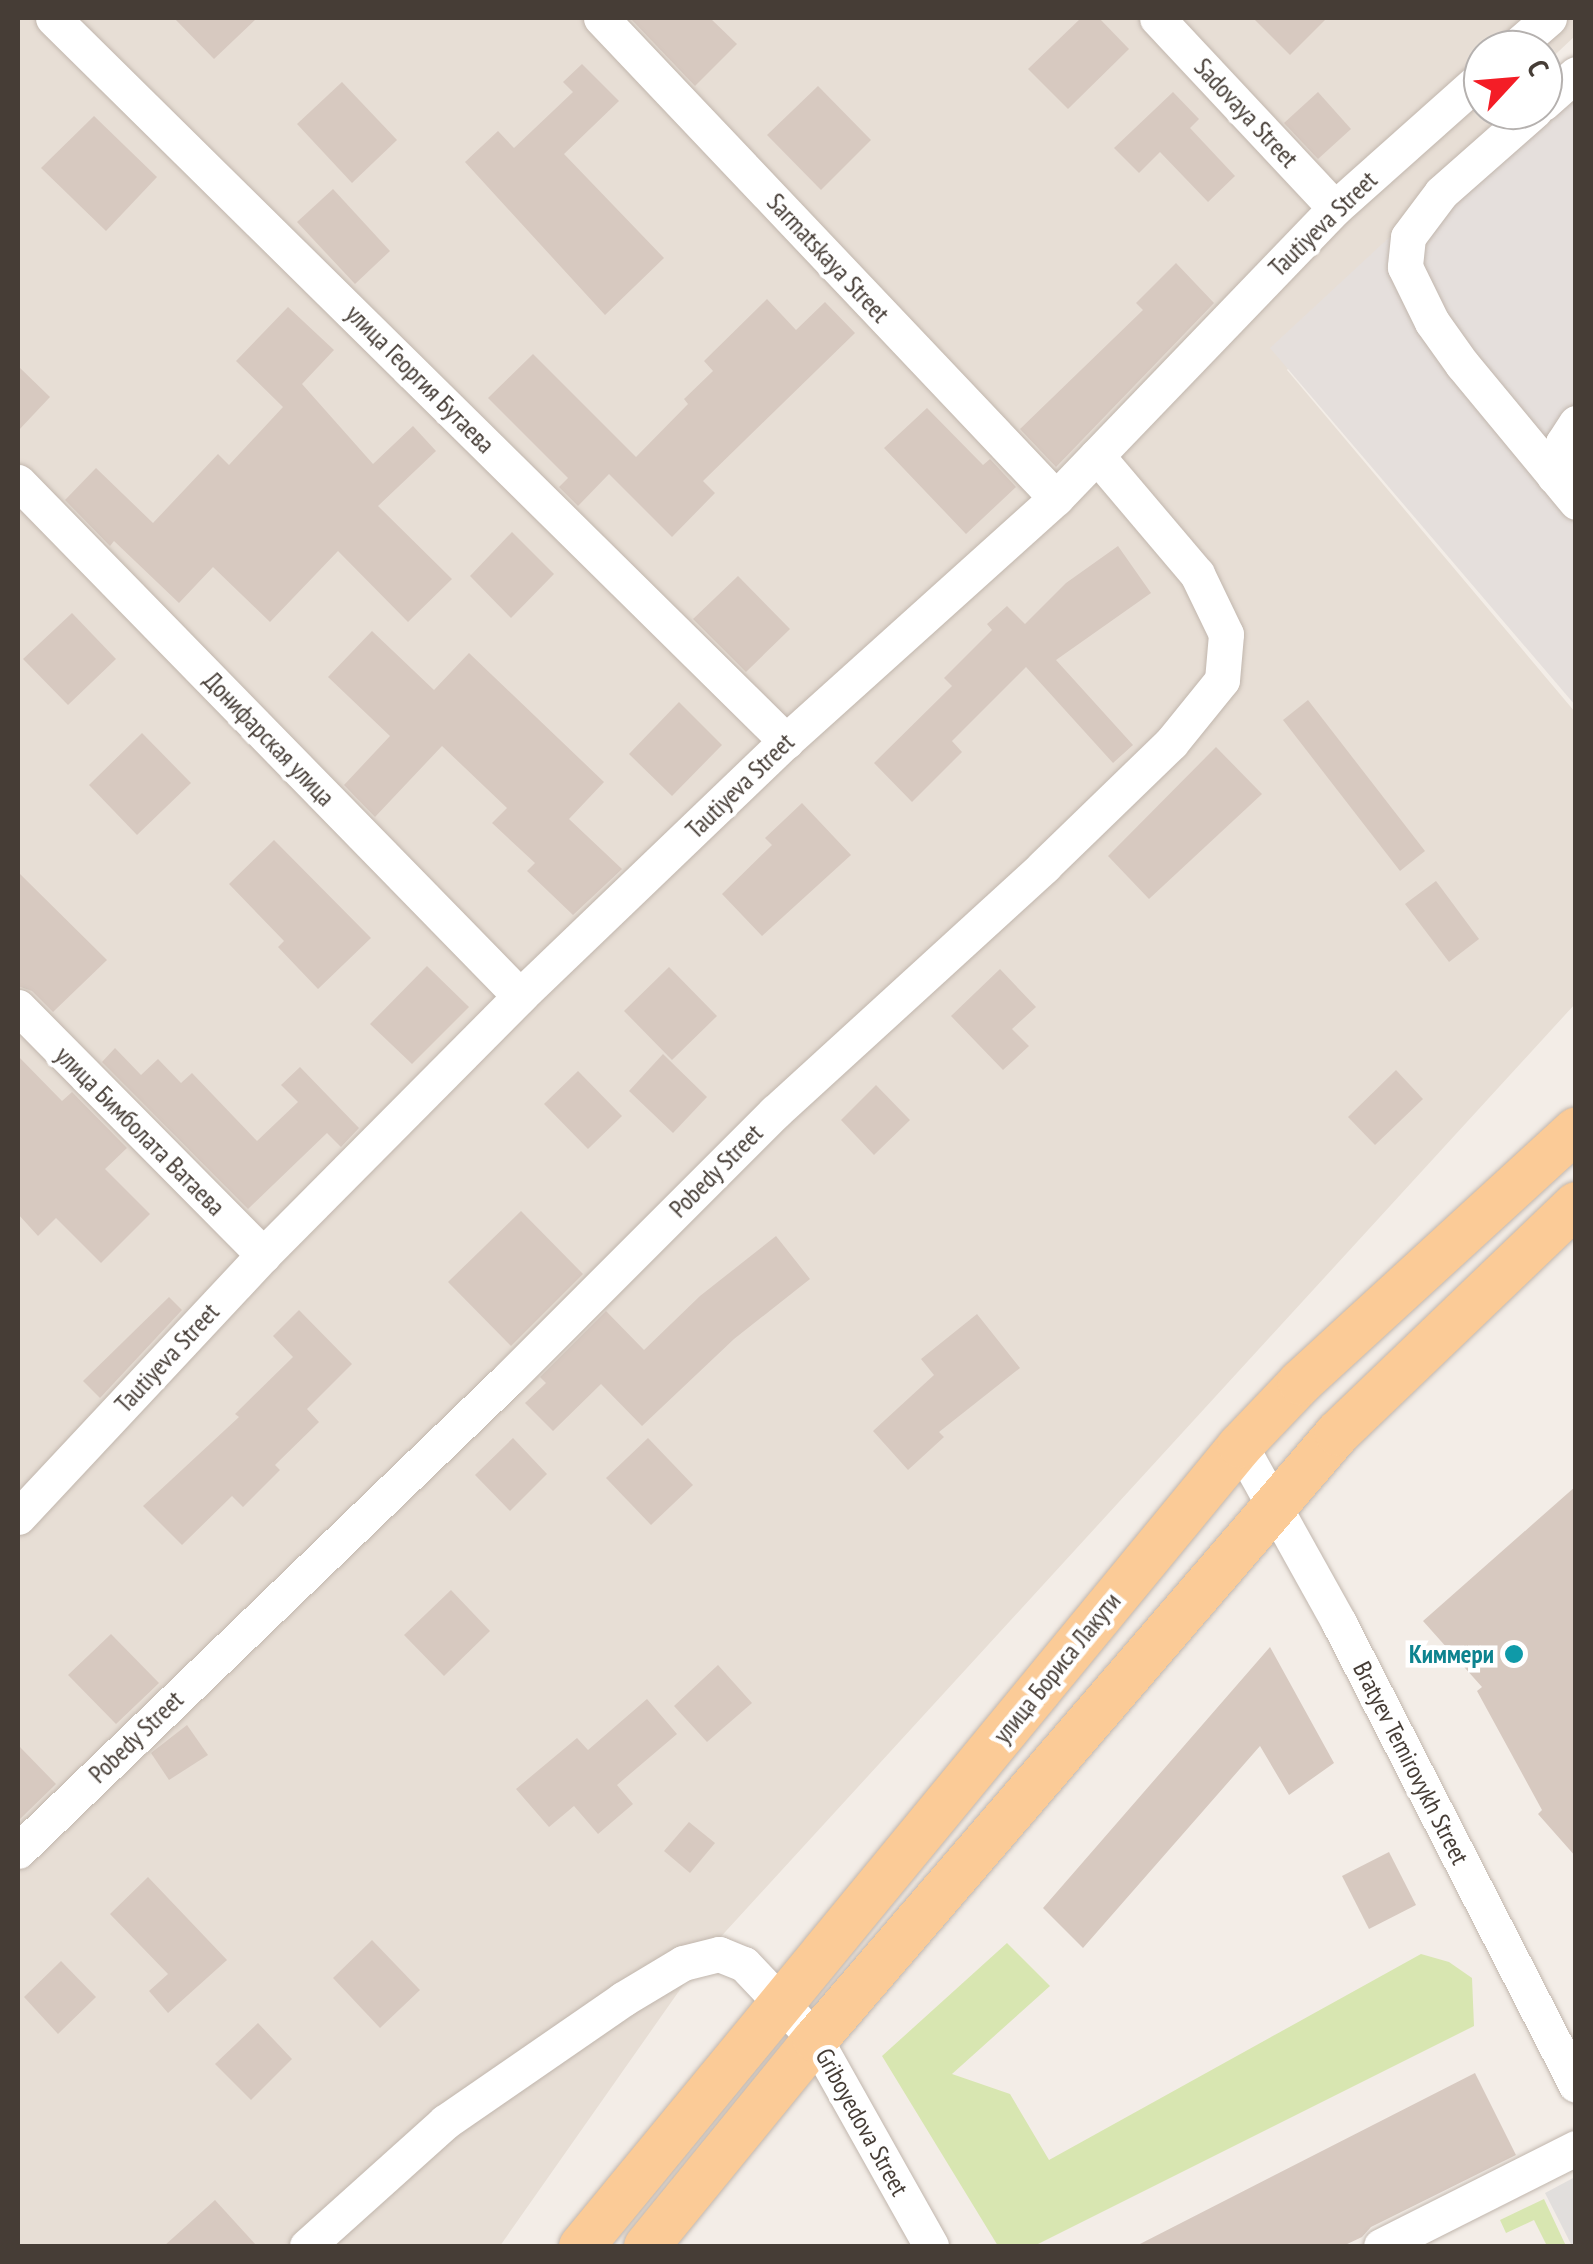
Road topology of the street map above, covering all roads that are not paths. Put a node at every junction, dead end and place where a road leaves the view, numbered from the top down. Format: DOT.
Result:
graph roads {
  1 [pos="53,18"];
  2 [pos="601,18"];
  3 [pos="1157,18"];
  4 [pos="1463,94"];
  5 [pos="1512,130"];
  6 [pos="1335,208"];
  7 [pos="1576,423"];
  8 [pos="1097,456"];
  9 [pos="18,482"];
  10 [pos="1565,489"];
  11 [pos="1056,498"];
  12 [pos="786,741"];
  13 [pos="520,996"];
  14 [pos="18,1006"];
  15 [pos="1576,1128"];
  16 [pos="1576,1204"];
  17 [pos="263,1255"];
  18 [pos="1240,1445"];
  19 [pos="1276,1504"];
  20 [pos="18,1517"];
  21 [pos="18,1851"];
  22 [pos="782,2005"];
  23 [pos="816,2039"];
  24 [pos="1576,2085"];
  25 [pos="1576,2148"];
  26 [pos="307,2246"];
  27 [pos="581,2246"];
  28 [pos="646,2246"];
  29 [pos="931,2246"];
  30 [pos="1381,2246"];
  1 -- 12 [label="street, улица Георгия Бутаева"];
  2 -- 11 [label="street, Sarmatskaya Street"];
  3 -- 6 [label="street, Sadovaya Street"];
  4 -- 6 [label="street, Tautiyeva Street"];
  5 -- 10 [label="street"];
  6 -- 8 [label="street, Tautiyeva Street"];
  7 -- 10 [label="street"];
  8 -- 11 [label="street, Tautiyeva Street"];
  8 -- 21 [label="street, Pobedy Street"];
  9 -- 13 [label="street, Донифарская улица"];
  11 -- 12 [label="street, Tautiyeva Street"];
  12 -- 13 [label="street, Tautiyeva Street"];
  13 -- 17 [label="street, Tautiyeva Street"];
  14 -- 17 [label="street, улица Бимболата Ватаева"];
  15 -- 18 [label="main road, улица Бориса Лакути"];
  16 -- 19 [label="main road"];
  17 -- 20 [label="street, Tautiyeva Street"];
  18 -- 19 [label="street, Bratyev Temirovykh Street"];
  18 -- 22 [label="main road, улица Бориса Лакути"];
  19 -- 23 [label="main road"];
  19 -- 24 [label="street, Bratyev Temirovykh Street"];
  22 -- 23 [label="street, Griboyedova Street"];
  22 -- 26 [label="street, Griboyedova Street"];
  22 -- 27 [label="main road, улица Бориса Лакути"];
  23 -- 28 [label="main road"];
  23 -- 29 [label="street, Griboyedova Street"];
  25 -- 30 [label="street"];
}
